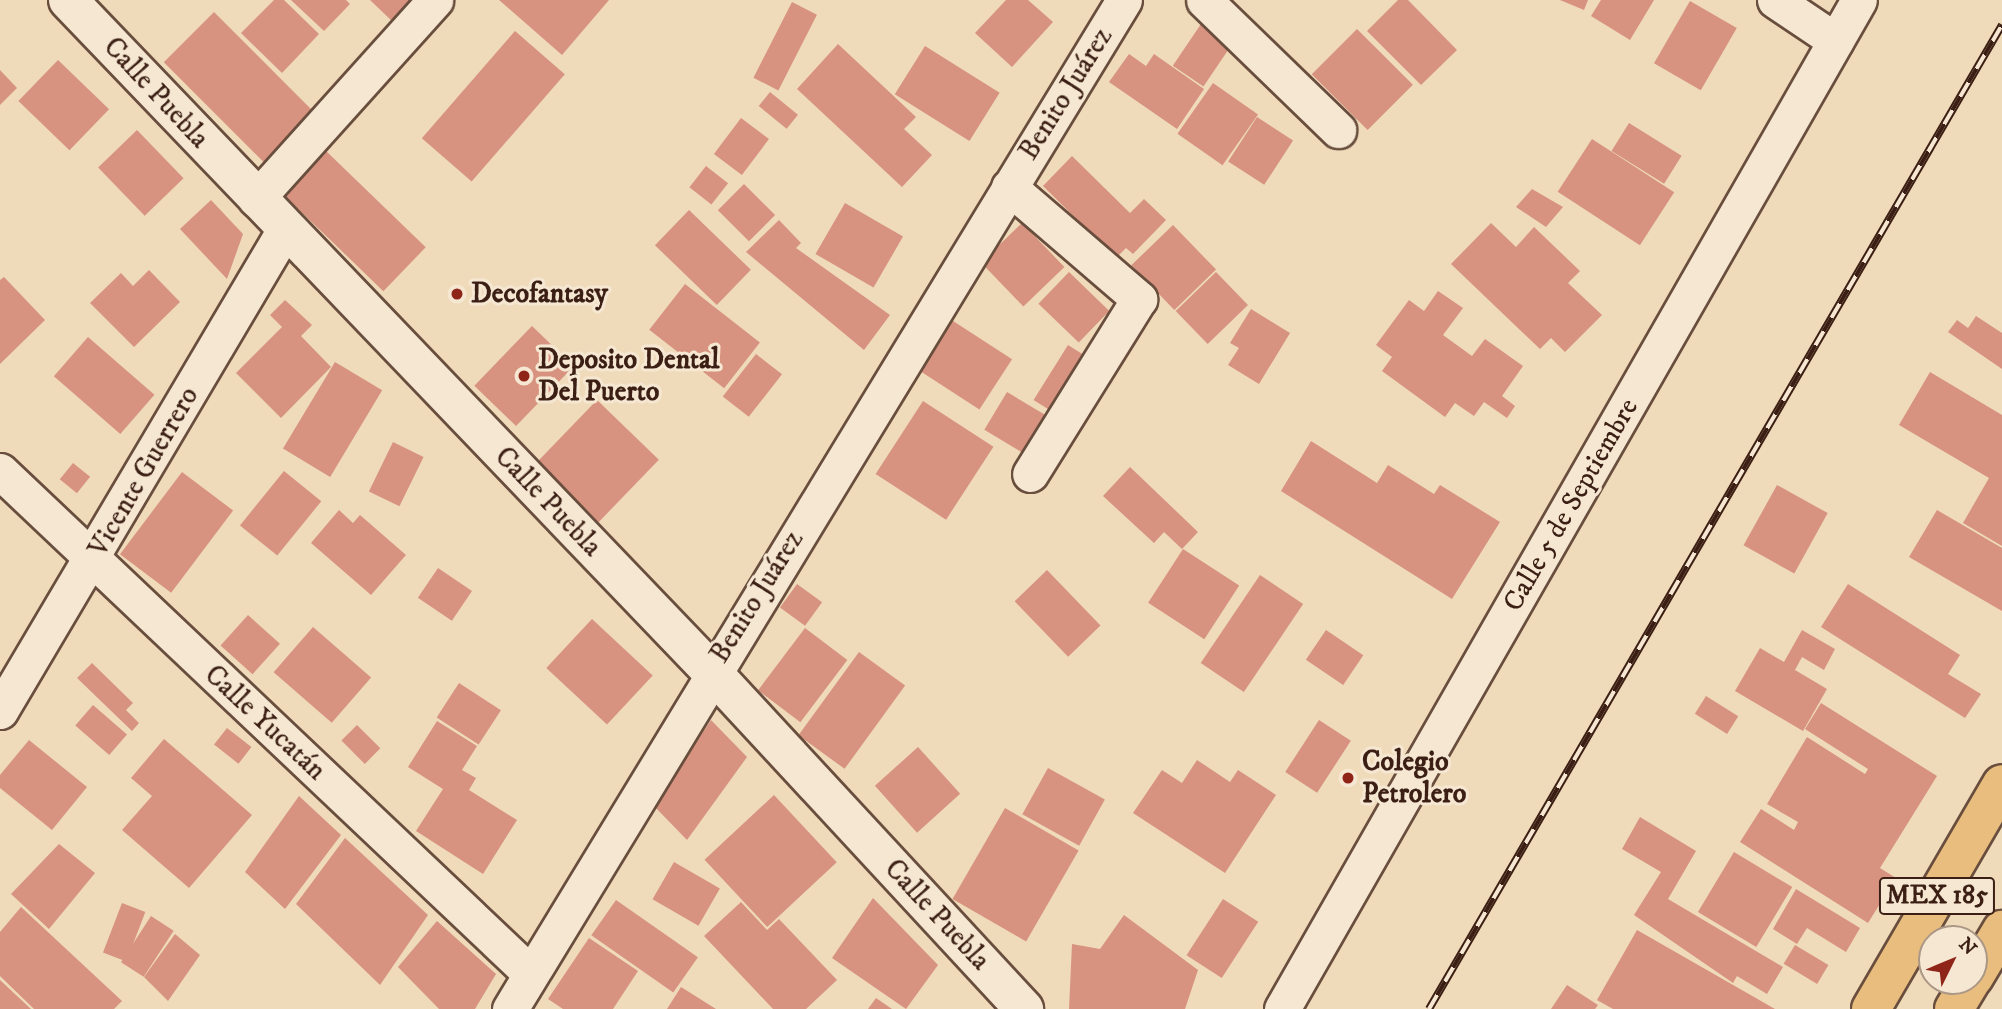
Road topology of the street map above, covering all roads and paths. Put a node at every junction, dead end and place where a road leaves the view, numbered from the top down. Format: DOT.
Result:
graph roads {
  1 [pos="68,0"];
  2 [pos="435,0"];
  3 [pos="1124,0"];
  4 [pos="1203,0"];
  5 [pos="1775,0"];
  6 [pos="1859,0"];
  7 [pos="1836,41"];
  8 [pos="1338,130"];
  9 [pos="1009,187"];
  10 [pos="256,199"];
  11 [pos="284,231"];
  12 [pos="0,471"];
  13 [pos="1030,474"];
  14 [pos="93,559"];
  15 [pos="711,671"];
  16 [pos="0,711"];
  17 [pos="2002,784"];
  18 [pos="2002,930"];
  19 [pos="1988,953"];
  20 [pos="531,974"];
  21 [pos="510,1009"];
  22 [pos="1024,1009"];
  23 [pos="1282,1009"];
  24 [pos="1871,1009"];
  1 -- 10 [label="street, Calle Puebla"];
  2 -- 10 [label="street"];
  3 -- 9 [label="street, Benito Juárez"];
  4 -- 8 [label="street"];
  5 -- 7 [label="street"];
  6 -- 7 [label="street, Calle 5 de Septiembre"];
  7 -- 23 [label="street, Calle 5 de Septiembre"];
  9 -- 13 [label="street, Benito Juárez"];
  9 -- 15 [label="street, Benito Juárez"];
  10 -- 11 [label="street, Calle Puebla"];
  11 -- 14 [label="street, Vicente Guerrero"];
  11 -- 15 [label="street, Calle Puebla"];
  12 -- 14 [label="street, Calle Yucatán"];
  14 -- 16 [label="street, Vicente Guerrero"];
  14 -- 20 [label="street, Calle Yucatán"];
  15 -- 20 [label="street, Benito Juárez"];
  15 -- 22 [label="street, Calle Puebla"];
  17 -- 24 [label="main road, MEX 185"];
  18 -- 19 [label="main road, MEX 185"];
  20 -- 21 [label="street, Benito Juárez"];
}
